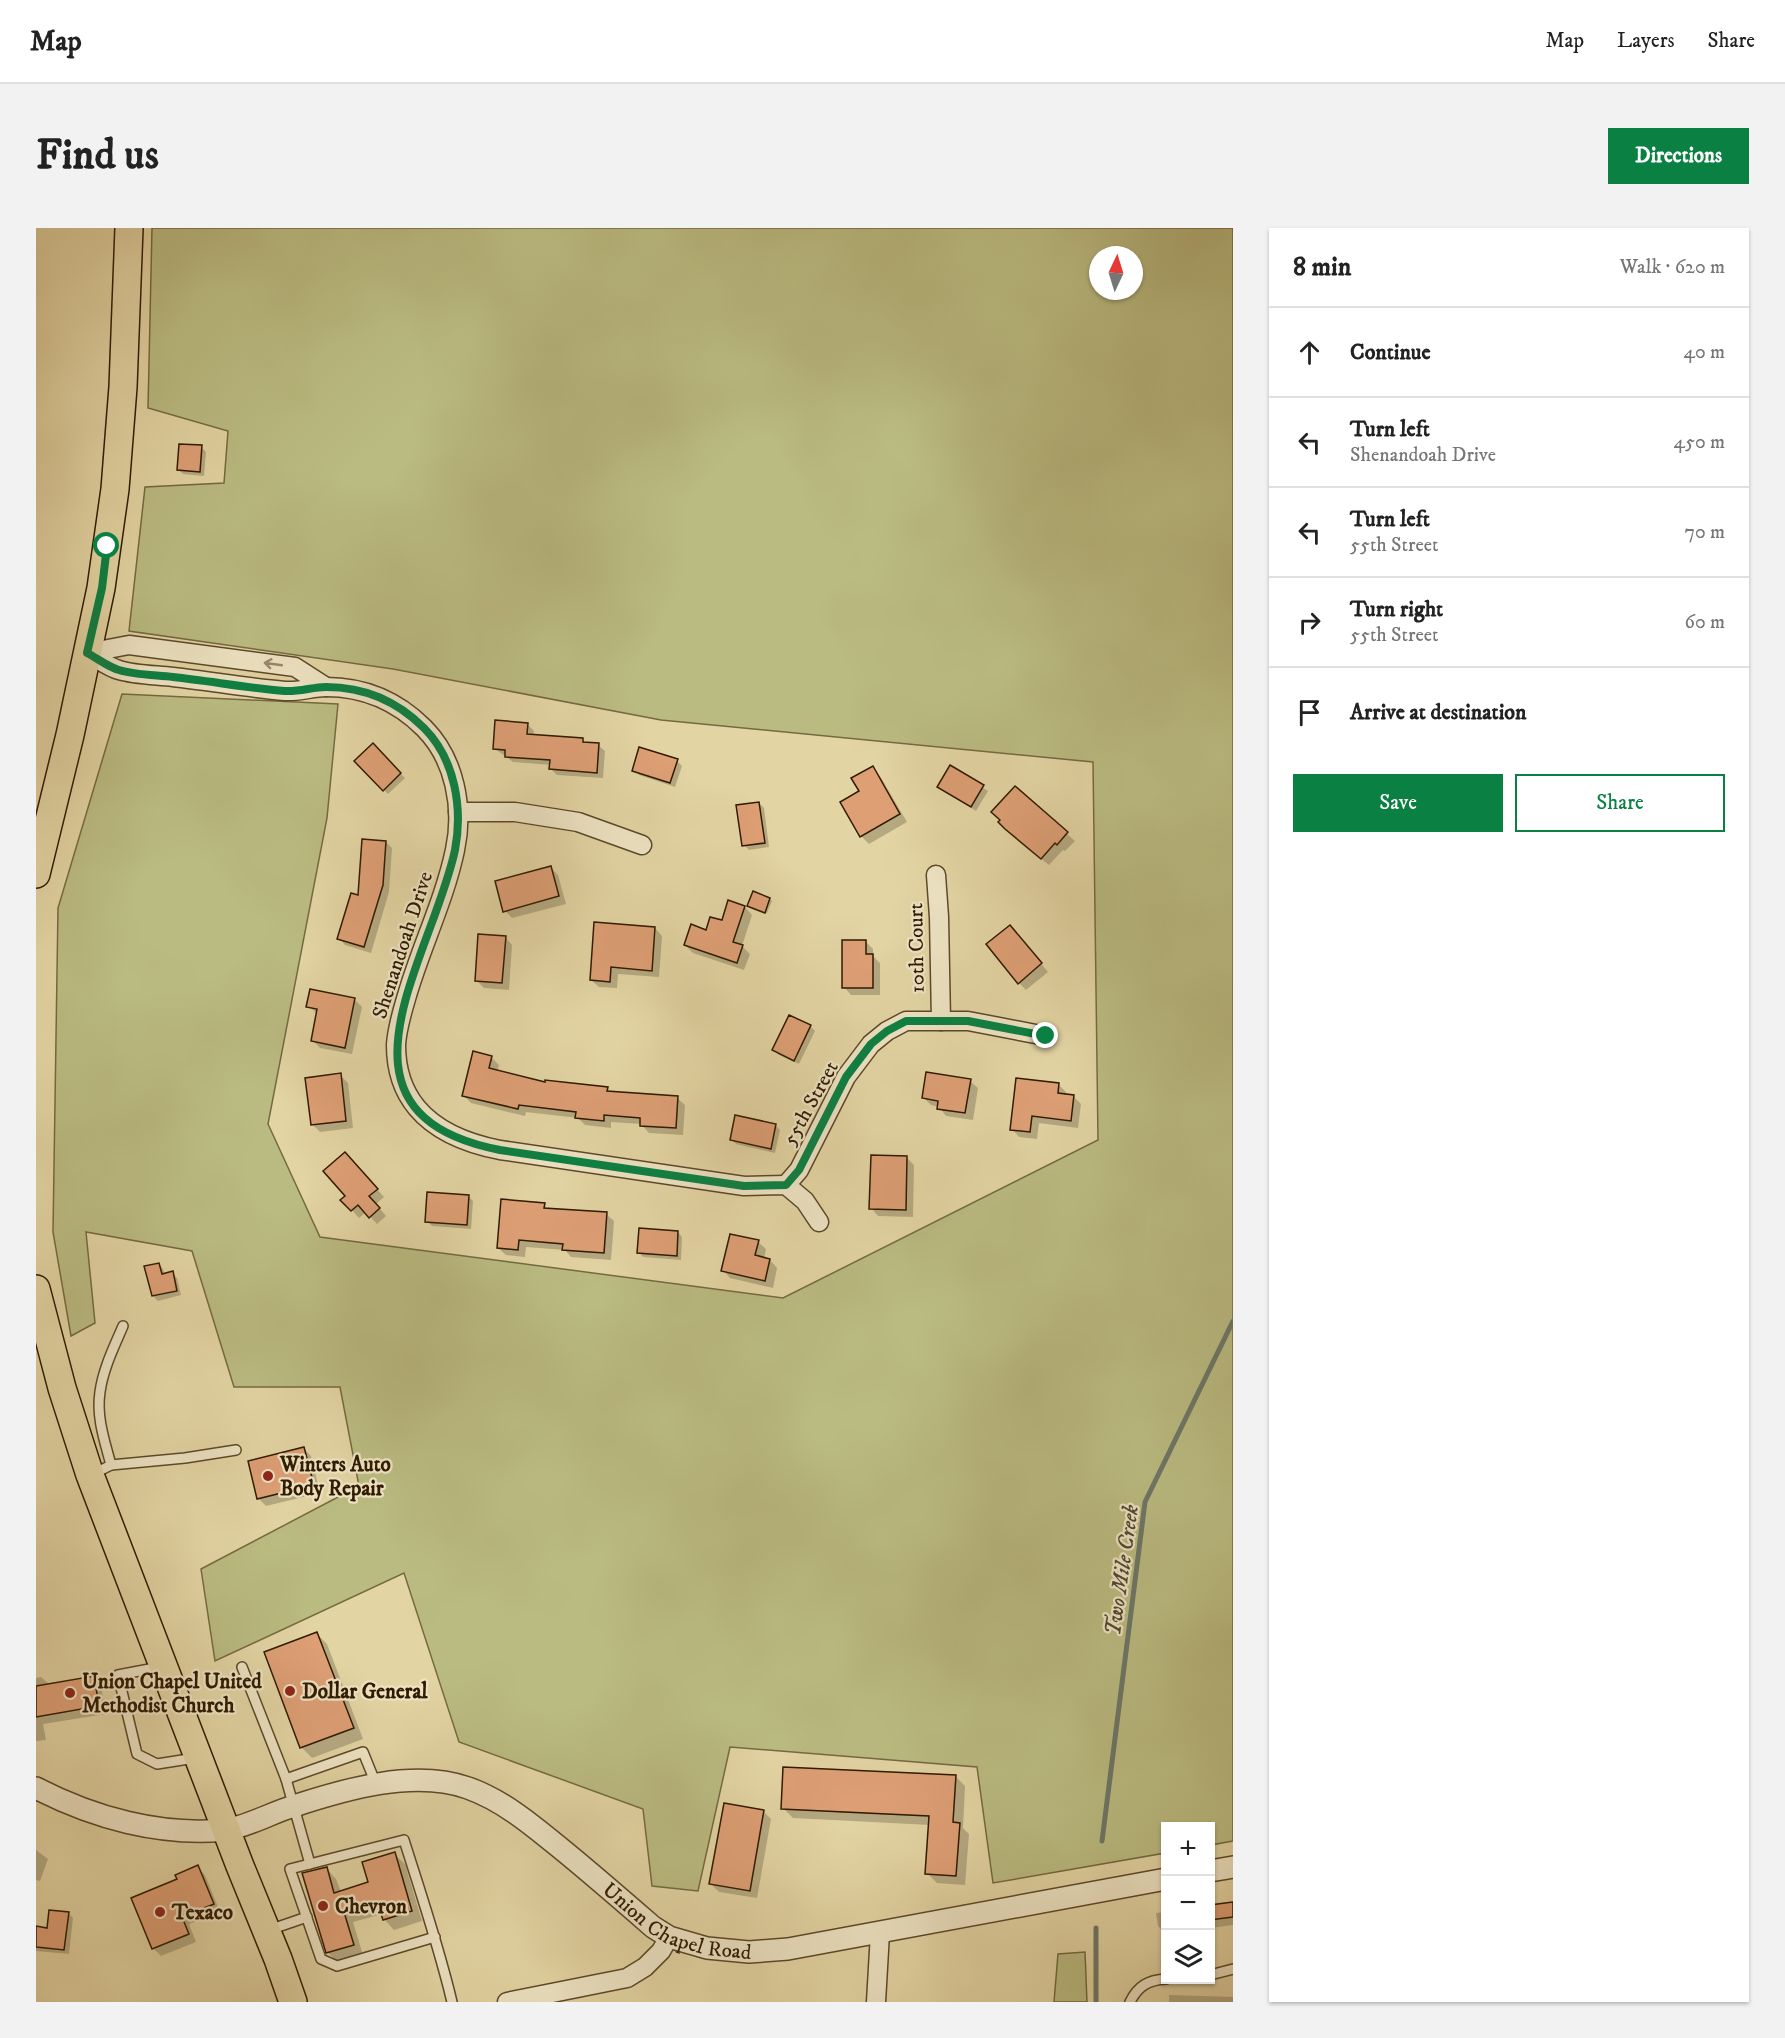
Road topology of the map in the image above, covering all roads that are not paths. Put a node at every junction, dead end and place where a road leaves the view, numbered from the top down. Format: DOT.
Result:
graph roads {
  1 [pos="129,228"];
  2 [pos="87,653"];
  3 [pos="326,687"];
  4 [pos="458,812"];
  5 [pos="642,845"];
  6 [pos="36,874"];
  7 [pos="936,875"];
  8 [pos="941,1021"];
  9 [pos="1046,1036"];
  10 [pos="786,1185"];
  11 [pos="819,1222"];
  12 [pos="36,1289"];
  13 [pos="123,1326"];
  14 [pos="236,1450"];
  15 [pos="101,1470"];
  16 [pos="165,1666"];
  17 [pos="242,1666"];
  18 [pos="200,1757"];
  19 [pos="286,1779"];
  20 [pos="376,1784"];
  21 [pos="36,1788"];
  22 [pos="294,1805"];
  23 [pos="227,1830"];
  24 [pos="310,1863"];
  25 [pos="1233,1867"];
  26 [pos="1215,1870"];
  27 [pos="1161,1880"];
  28 [pos="307,1917"];
  29 [pos="267,1931"];
  30 [pos="880,1933"];
  31 [pos="435,1937"];
  32 [pos="669,1937"];
  33 [pos="1233,1969"];
  34 [pos="1215,1974"];
  35 [pos="1161,1979"];
  36 [pos="293,2002"];
  37 [pos="452,2002"];
  38 [pos="507,2002"];
  39 [pos="876,2002"];
  40 [pos="1130,2002"];
  1 -- 2 [label="main road"];
  2 -- 3 [label="street, Shenandoah Drive"];
  3 -- 2 [label="street, Shenandoah Drive, one-way"];
  2 -- 6 [label="main road"];
  3 -- 4 [label="street, Shenandoah Drive"];
  4 -- 5 [label="street"];
  4 -- 10 [label="street, Shenandoah Drive"];
  7 -- 8 [label="street, 10th Court"];
  8 -- 9 [label="street, 55th Street"];
  8 -- 10 [label="street, 55th Street"];
  10 -- 11 [label="street"];
  12 -- 15 [label="main road"];
  13 -- 15 [label="lane"];
  14 -- 15 [label="lane"];
  15 -- 16 [label="main road"];
  16 -- 18 [label="main road"];
  16 -- 18 [label="lane"];
  17 -- 19 [label="lane"];
  18 -- 23 [label="main road"];
  19 -- 20 [label="lane"];
  19 -- 22 [label="lane"];
  20 -- 22 [label="street, Union Chapel Road"];
  20 -- 32 [label="street, Union Chapel Road"];
  21 -- 23 [label="street"];
  22 -- 23 [label="street, Union Chapel Road"];
  22 -- 24 [label="lane"];
  23 -- 29 [label="main road"];
  24 -- 28 [label="lane"];
  24 -- 31 [label="lane"];
  25 -- 26 [label="street"];
  27 -- 30 [label="street, Union Chapel Road"];
  28 -- 29 [label="lane"];
  28 -- 31 [label="lane"];
  29 -- 36 [label="main road"];
  30 -- 32 [label="street, Union Chapel Road"];
  30 -- 39 [label="street"];
  31 -- 37 [label="lane"];
  32 -- 38 [label="street"];
  33 -- 34 [label="lane"];
  35 -- 40 [label="lane"];
}
